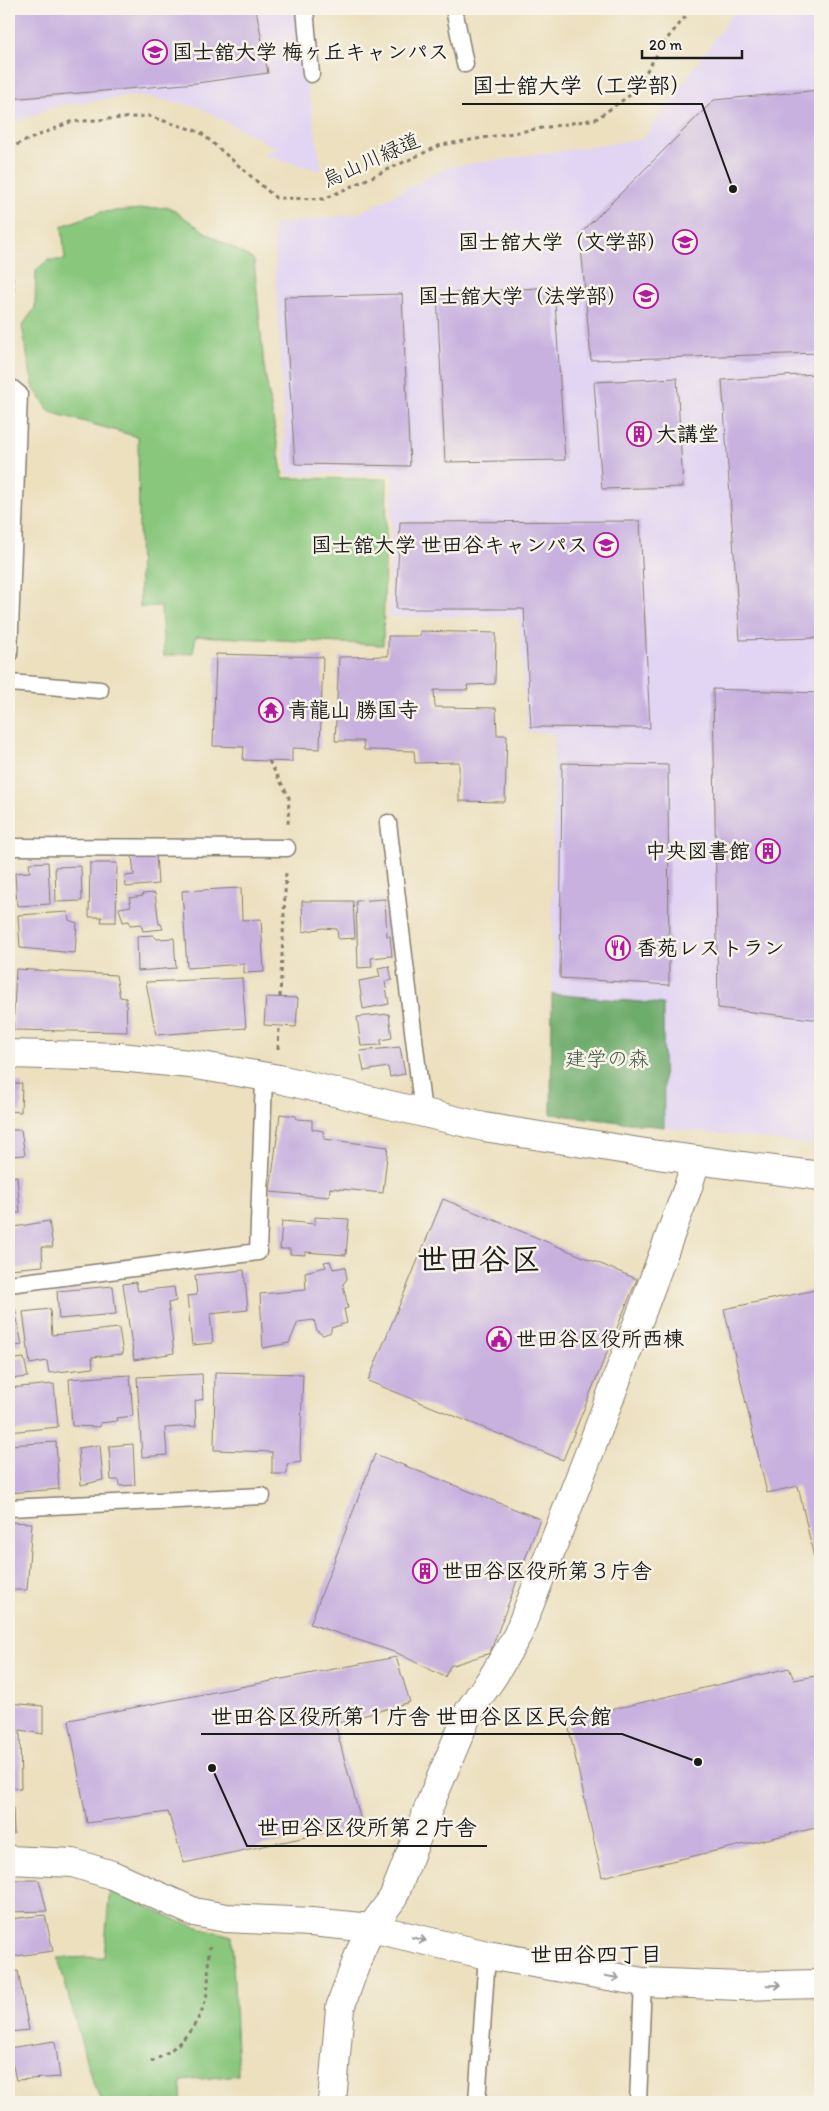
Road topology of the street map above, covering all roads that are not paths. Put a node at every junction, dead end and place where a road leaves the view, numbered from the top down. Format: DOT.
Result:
graph roads {
  1 [pos="305,9"];
  2 [pos="454,9"];
  3 [pos="465,64"];
  4 [pos="311,74"];
  5 [pos="9,386"];
  6 [pos="12,530"];
  7 [pos="9,655"];
  8 [pos="9,683"];
  9 [pos="100,690"];
  10 [pos="388,823"];
  11 [pos="9,847"];
  12 [pos="287,848"];
  13 [pos="9,1054"];
  14 [pos="264,1078"];
  15 [pos="423,1114"];
  16 [pos="696,1160"];
  17 [pos="820,1176"];
  18 [pos="9,1284"];
  19 [pos="262,1496"];
  20 [pos="9,1508"];
  21 [pos="9,1860"];
  22 [pos="371,1928"];
  23 [pos="487,1956"];
  24 [pos="644,1982"];
  25 [pos="820,1984"];
  26 [pos="332,2102"];
  27 [pos="477,2102"];
  28 [pos="638,2102"];
  1 -- 4 [label="lane"];
  2 -- 3 [label="lane"];
  5 -- 6 [label="lane"];
  6 -- 7 [label="lane"];
  8 -- 9 [label="lane"];
  10 -- 15 [label="lane"];
  11 -- 12 [label="lane"];
  13 -- 14 [label="street"];
  14 -- 15 [label="street"];
  14 -- 18 [label="lane"];
  15 -- 16 [label="street"];
  16 -- 17 [label="street"];
  16 -- 22 [label="street"];
  19 -- 20 [label="lane"];
  21 -- 22 [label="street"];
  22 -- 23 [label="street, one-way"];
  22 -- 26 [label="street"];
  23 -- 24 [label="street, one-way"];
  23 -- 27 [label="lane"];
  24 -- 25 [label="street, one-way"];
  24 -- 28 [label="lane"];
}
